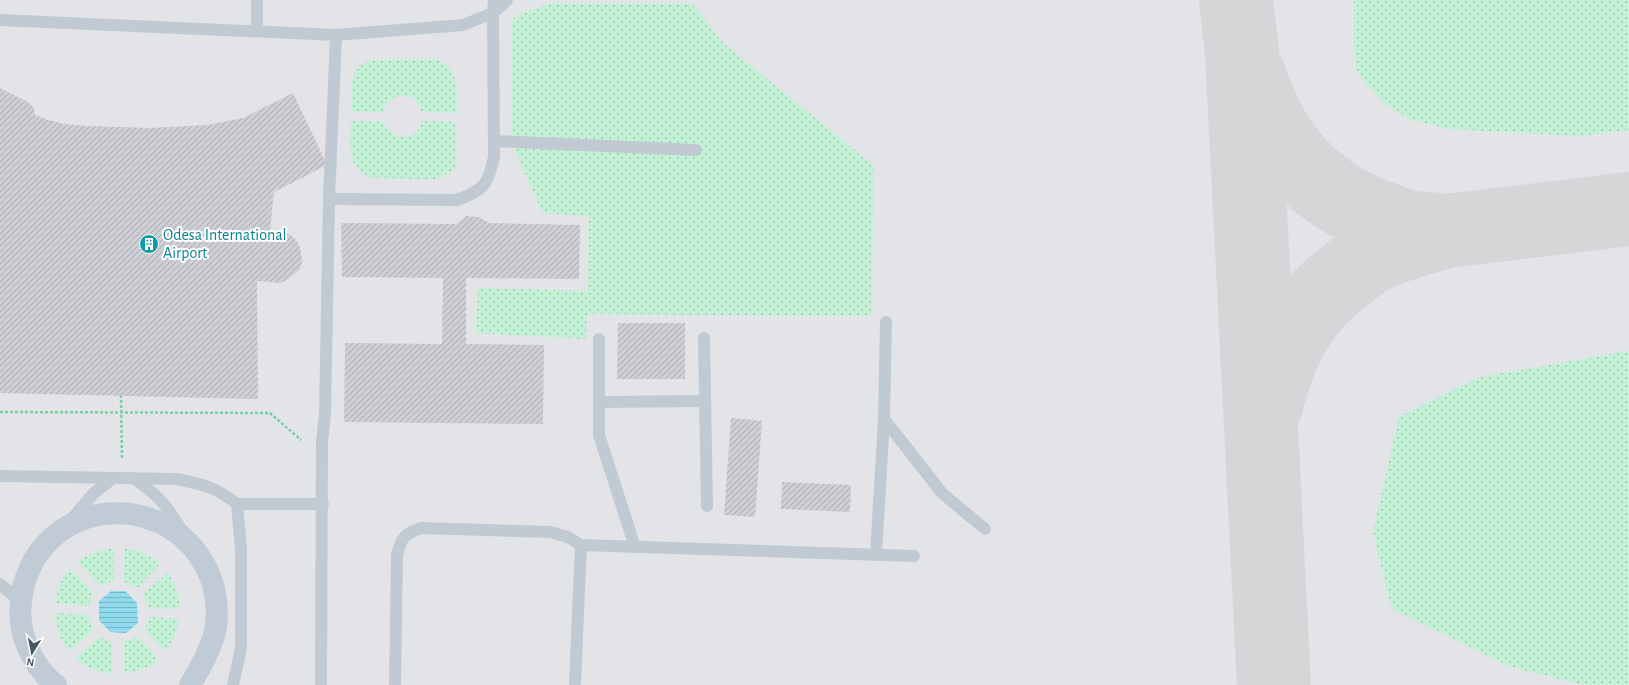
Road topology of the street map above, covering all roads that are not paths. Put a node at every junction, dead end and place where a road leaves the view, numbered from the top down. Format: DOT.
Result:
graph roads {
  1 [pos="257,0"];
  2 [pos="494,0"];
  3 [pos="507,0"];
  4 [pos="493,13"];
  5 [pos="0,20"];
  6 [pos="257,31"];
  7 [pos="336,35"];
  8 [pos="494,141"];
  9 [pos="696,150"];
  10 [pos="329,198"];
  11 [pos="886,322"];
  12 [pos="704,338"];
  13 [pos="599,339"];
  14 [pos="705,401"];
  15 [pos="599,402"];
  16 [pos="884,419"];
  17 [pos="0,476"];
  18 [pos="113,478"];
  19 [pos="133,478"];
  20 [pos="237,504"];
  21 [pos="323,504"];
  22 [pos="707,506"];
  23 [pos="985,529"];
  24 [pos="49,540"];
  25 [pos="188,541"];
  26 [pos="581,545"];
  27 [pos="635,547"];
  28 [pos="876,554"];
  29 [pos="914,556"];
  30 [pos="0,584"];
  31 [pos="21,602"];
  32 [pos="205,659"];
  33 [pos="46,684"];
  34 [pos="181,685"];
  35 [pos="190,685"];
  36 [pos="233,685"];
  37 [pos="321,685"];
  38 [pos="395,685"];
  39 [pos="575,685"];
  1 -- 6 [label="lane"];
  2 -- 4 [label="lane"];
  3 -- 4 [label="lane"];
  4 -- 7 [label="lane"];
  4 -- 8 [label="lane"];
  5 -- 6 [label="lane"];
  6 -- 7 [label="lane"];
  7 -- 10 [label="lane"];
  8 -- 9 [label="lane"];
  8 -- 10 [label="lane"];
  10 -- 21 [label="lane"];
  11 -- 16 [label="lane"];
  12 -- 14 [label="lane"];
  13 -- 15 [label="lane"];
  14 -- 15 [label="lane"];
  14 -- 22 [label="lane"];
  15 -- 27 [label="lane"];
  16 -- 23 [label="lane"];
  16 -- 28 [label="lane"];
  17 -- 18 [label="lane"];
  18 -- 19 [label="lane"];
  18 -- 24 [label="lane"];
  19 -- 20 [label="lane"];
  19 -- 25 [label="lane"];
  20 -- 21 [label="lane"];
  20 -- 36 [label="lane"];
  21 -- 37 [label="lane"];
  24 -- 25 [label="main road"];
  24 -- 31 [label="main road"];
  25 -- 32 [label="main road"];
  26 -- 27 [label="lane"];
  26 -- 38 [label="lane"];
  26 -- 39 [label="lane"];
  27 -- 28 [label="lane"];
  28 -- 29 [label="lane"];
  30 -- 31 [label="lane"];
  31 -- 33 [label="main road"];
  32 -- 34 [label="main road"];
  32 -- 35 [label="main road"];
}
